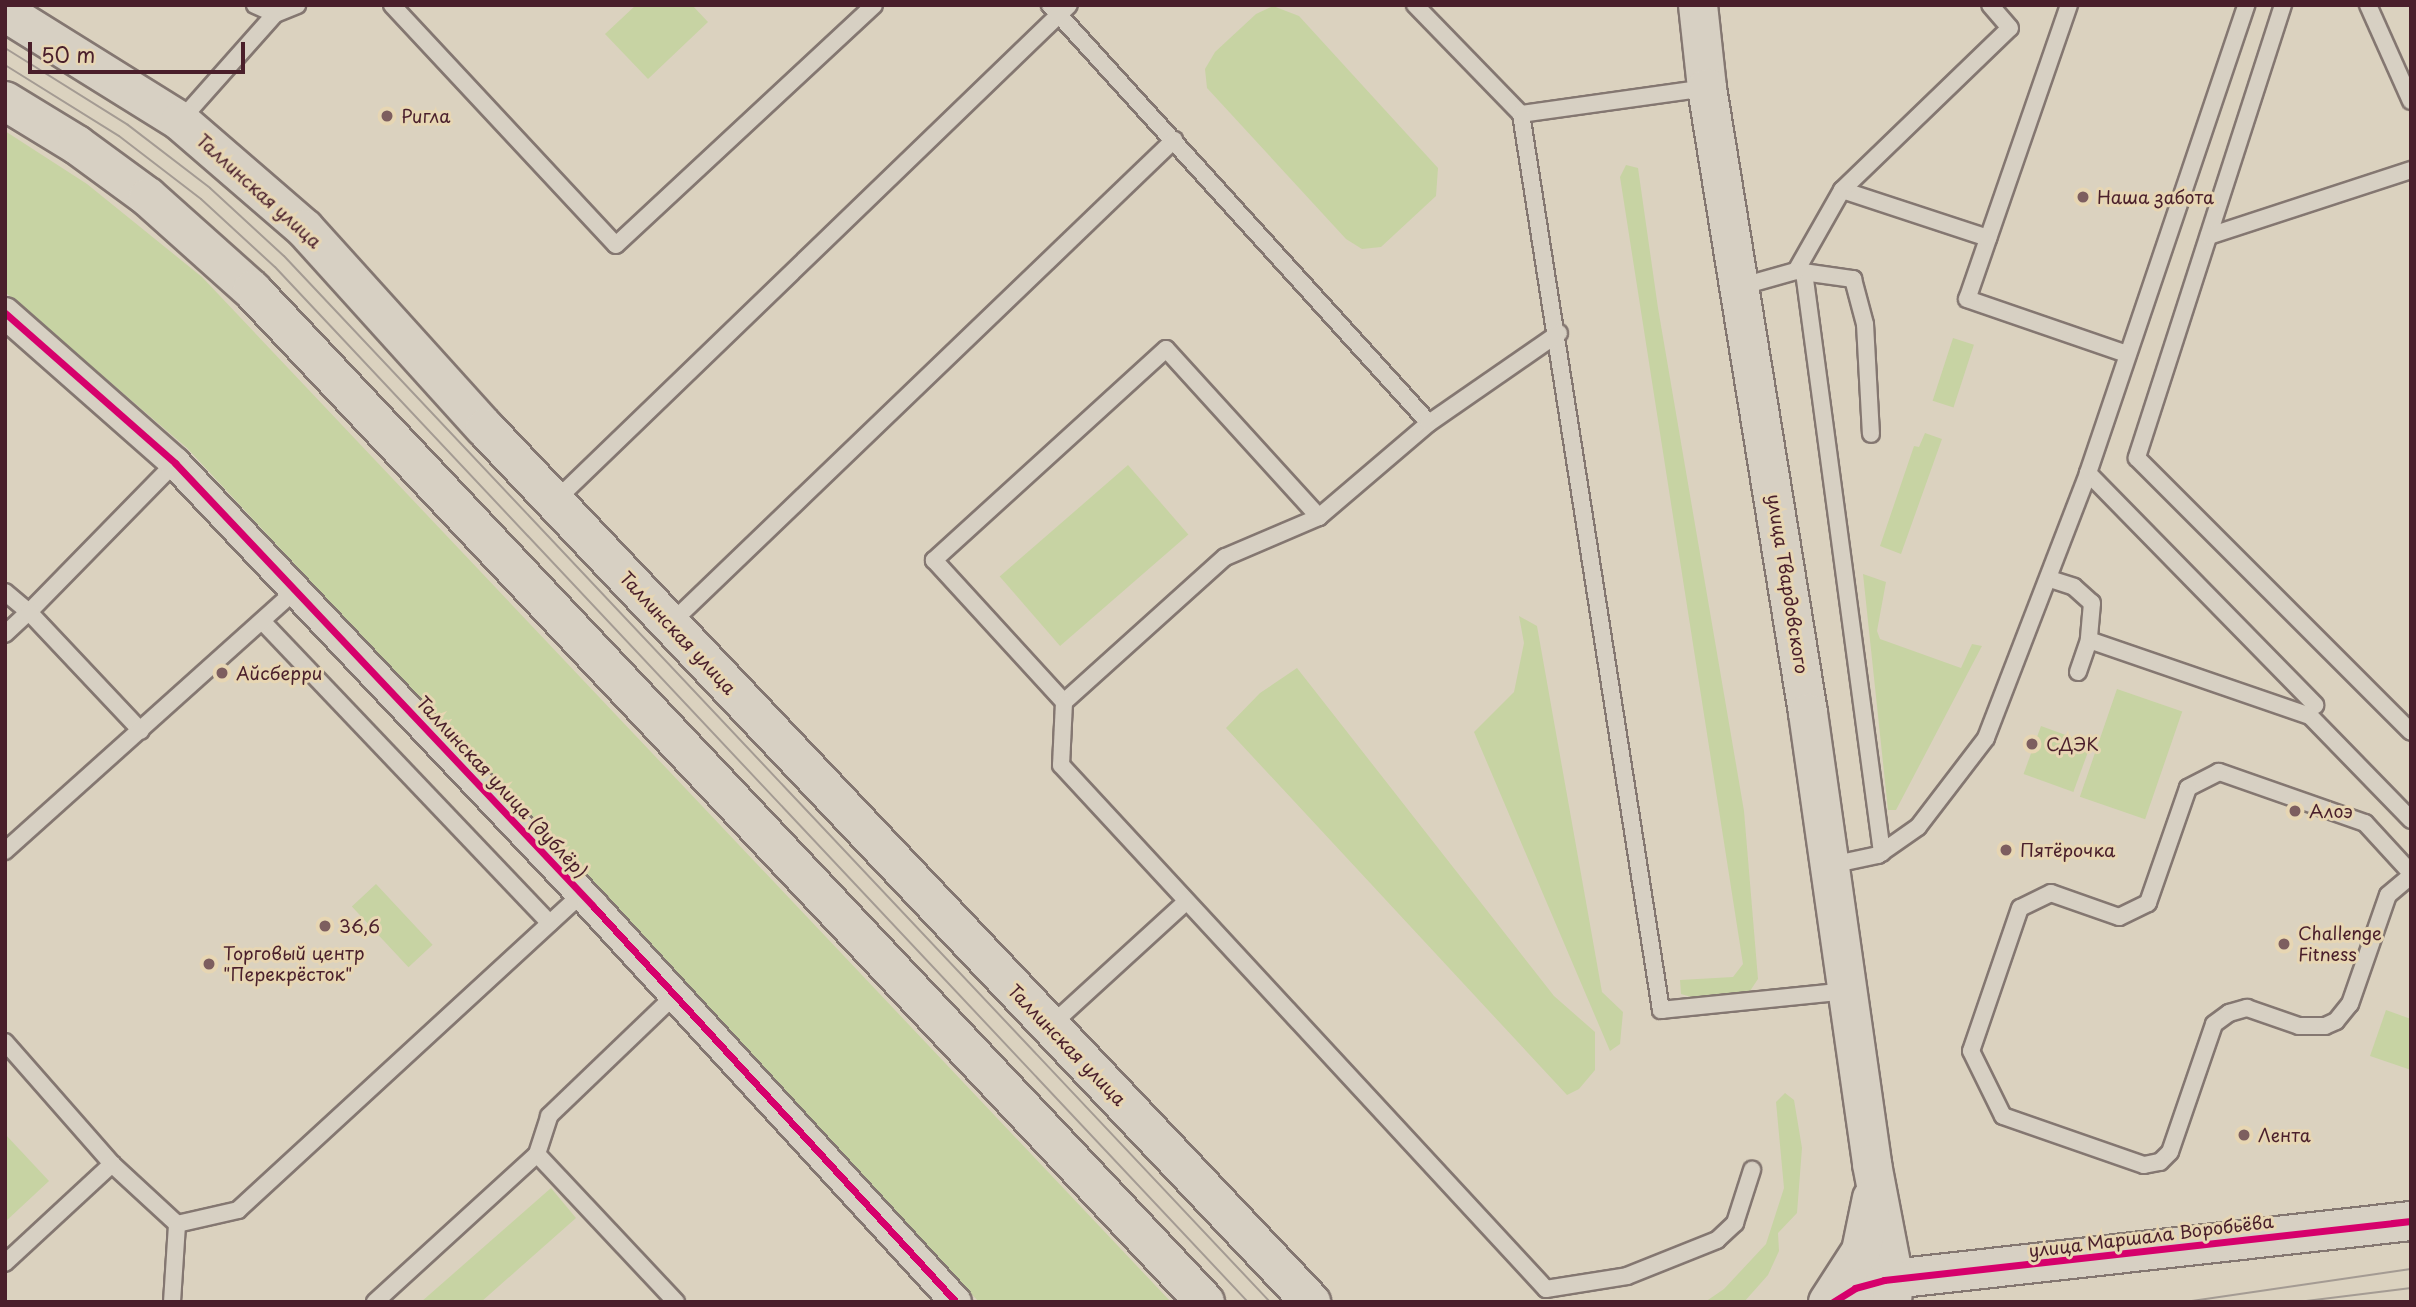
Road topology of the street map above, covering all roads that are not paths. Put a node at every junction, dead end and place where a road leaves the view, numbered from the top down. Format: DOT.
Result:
graph roads {
  1 [pos="255,5"];
  2 [pos="296,5"];
  3 [pos="392,5"];
  4 [pos="874,5"];
  5 [pos="1415,5"];
  6 [pos="1698,5"];
  7 [pos="1990,5"];
  8 [pos="2069,5"];
  9 [pos="2246,5"];
  10 [pos="2283,5"];
  11 [pos="2368,5"];
  12 [pos="1059,9"];
  13 [pos="5,12"];
  14 [pos="275,14"];
  15 [pos="1707,88"];
  16 [pos="5,101"];
  17 [pos="2411,101"];
  18 [pos="1521,114"];
  19 [pos="180,121"];
  20 [pos="1174,140"];
  21 [pos="2411,170"];
  22 [pos="1842,190"];
  23 [pos="2209,236"];
  24 [pos="1988,238"];
  25 [pos="1800,271"];
  26 [pos="1740,288"];
  27 [pos="5,313"];
  28 [pos="1559,334"];
  29 [pos="2127,354"];
  30 [pos="1429,423"];
  31 [pos="1871,435"];
  32 [pos="175,463"];
  33 [pos="2088,472"];
  34 [pos="555,501"];
  35 [pos="1319,517"];
  36 [pos="2050,579"];
  37 [pos="295,591"];
  38 [pos="5,592"];
  39 [pos="29,612"];
  40 [pos="262,621"];
  41 [pos="670,624"];
  42 [pos="5,634"];
  43 [pos="2089,640"];
  44 [pos="2078,672"];
  45 [pos="1064,702"];
  46 [pos="2315,705"];
  47 [pos="141,731"];
  48 [pos="2411,733"];
  49 [pos="2411,820"];
  50 [pos="5,851"];
  51 [pos="1882,853"];
  52 [pos="1831,865"];
  53 [pos="2411,875"];
  54 [pos="582,894"];
  55 [pos="1186,902"];
  56 [pos="551,923"];
  57 [pos="1849,990"];
  58 [pos="675,995"];
  59 [pos="1049,1027"];
  60 [pos="5,1042"];
  61 [pos="537,1154"];
  62 [pos="111,1164"];
  63 [pos="1872,1164"];
  64 [pos="1752,1170"];
  65 [pos="2411,1220"];
  66 [pos="177,1224"];
  67 [pos="5,1263"];
  68 [pos="2059,1263"];
  69 [pos="1893,1290"];
  70 [pos="172,1302"];
  71 [pos="375,1302"];
  72 [pos="676,1302"];
  73 [pos="956,1302"];
  74 [pos="1205,1302"];
  75 [pos="1311,1302"];
  76 [pos="1830,1302"];
  77 [pos="1965,1302"];
  1 -- 14 [label="lane"];
  2 -- 14 [label="lane"];
  3 -- 4 [label="lane"];
  5 -- 18 [label="lane"];
  6 -- 15 [label="main road, улица Твардовского"];
  7 -- 22 [label="lane"];
  8 -- 24 [label="lane"];
  9 -- 29 [label="lane"];
  10 -- 23 [label="lane"];
  11 -- 17 [label="lane"];
  12 -- 20 [label="lane"];
  12 -- 34 [label="lane"];
  13 -- 19 [label="main road, Таллинская улица"];
  14 -- 19 [label="lane"];
  15 -- 18 [label="lane"];
  15 -- 26 [label="main road, улица Твардовского"];
  16 -- 74 [label="main road"];
  18 -- 28 [label="lane"];
  19 -- 34 [label="main road, Таллинская улица"];
  20 -- 30 [label="lane"];
  20 -- 41 [label="lane"];
  21 -- 23 [label="lane"];
  22 -- 24 [label="lane"];
  22 -- 25 [label="lane"];
  23 -- 48 [label="lane"];
  24 -- 29 [label="lane"];
  25 -- 26 [label="lane"];
  25 -- 31 [label="lane"];
  25 -- 51 [label="lane"];
  26 -- 52 [label="main road, улица Твардовского"];
  27 -- 32 [label="street, Таллинская улица (дублёр)"];
  28 -- 30 [label="lane"];
  28 -- 57 [label="lane"];
  29 -- 33 [label="lane"];
  30 -- 35 [label="lane"];
  32 -- 37 [label="street, Таллинская улица (дублёр)"];
  32 -- 39 [label="lane"];
  33 -- 36 [label="lane"];
  33 -- 46 [label="lane"];
  34 -- 41 [label="main road, Таллинская улица"];
  35 -- 45 [label="lane"];
  35 -- 45 [label="lane"];
  36 -- 43 [label="lane"];
  36 -- 51 [label="lane"];
  37 -- 40 [label="lane"];
  37 -- 54 [label="street, Таллинская улица (дублёр)"];
  38 -- 39 [label="lane"];
  39 -- 42 [label="lane"];
  39 -- 47 [label="lane"];
  40 -- 47 [label="lane"];
  40 -- 56 [label="lane"];
  41 -- 59 [label="main road, Таллинская улица"];
  43 -- 44 [label="lane"];
  43 -- 49 [label="lane"];
  45 -- 55 [label="lane"];
  47 -- 50 [label="lane"];
  51 -- 52 [label="lane"];
  52 -- 57 [label="main road, улица Твардовского"];
  53 -- 53 [label="lane"];
  54 -- 56 [label="lane"];
  54 -- 58 [label="street, Таллинская улица (дублёр)"];
  55 -- 59 [label="lane"];
  55 -- 64 [label="lane"];
  56 -- 66 [label="lane"];
  57 -- 63 [label="main road, улица Твардовского"];
  58 -- 61 [label="lane"];
  58 -- 73 [label="street, Таллинская улица (дублёр)"];
  59 -- 75 [label="main road, Таллинская улица"];
  60 -- 62 [label="lane"];
  61 -- 71 [label="lane"];
  61 -- 72 [label="lane"];
  62 -- 66 [label="lane"];
  62 -- 67 [label="lane"];
  63 -- 69 [label="main road, улица Твардовского"];
  63 -- 76 [label="main road, улица Твардовского"];
  65 -- 68 [label="main road, улица Маршала Воробьёва"];
  66 -- 70 [label="lane"];
  68 -- 69 [label="main road, улица Маршала Воробьёва"];
  68 -- 77 [label="main road, улица Маршала Воробьёва"];
  69 -- 76 [label="main road, улица Маршала Воробьёва"];
}
